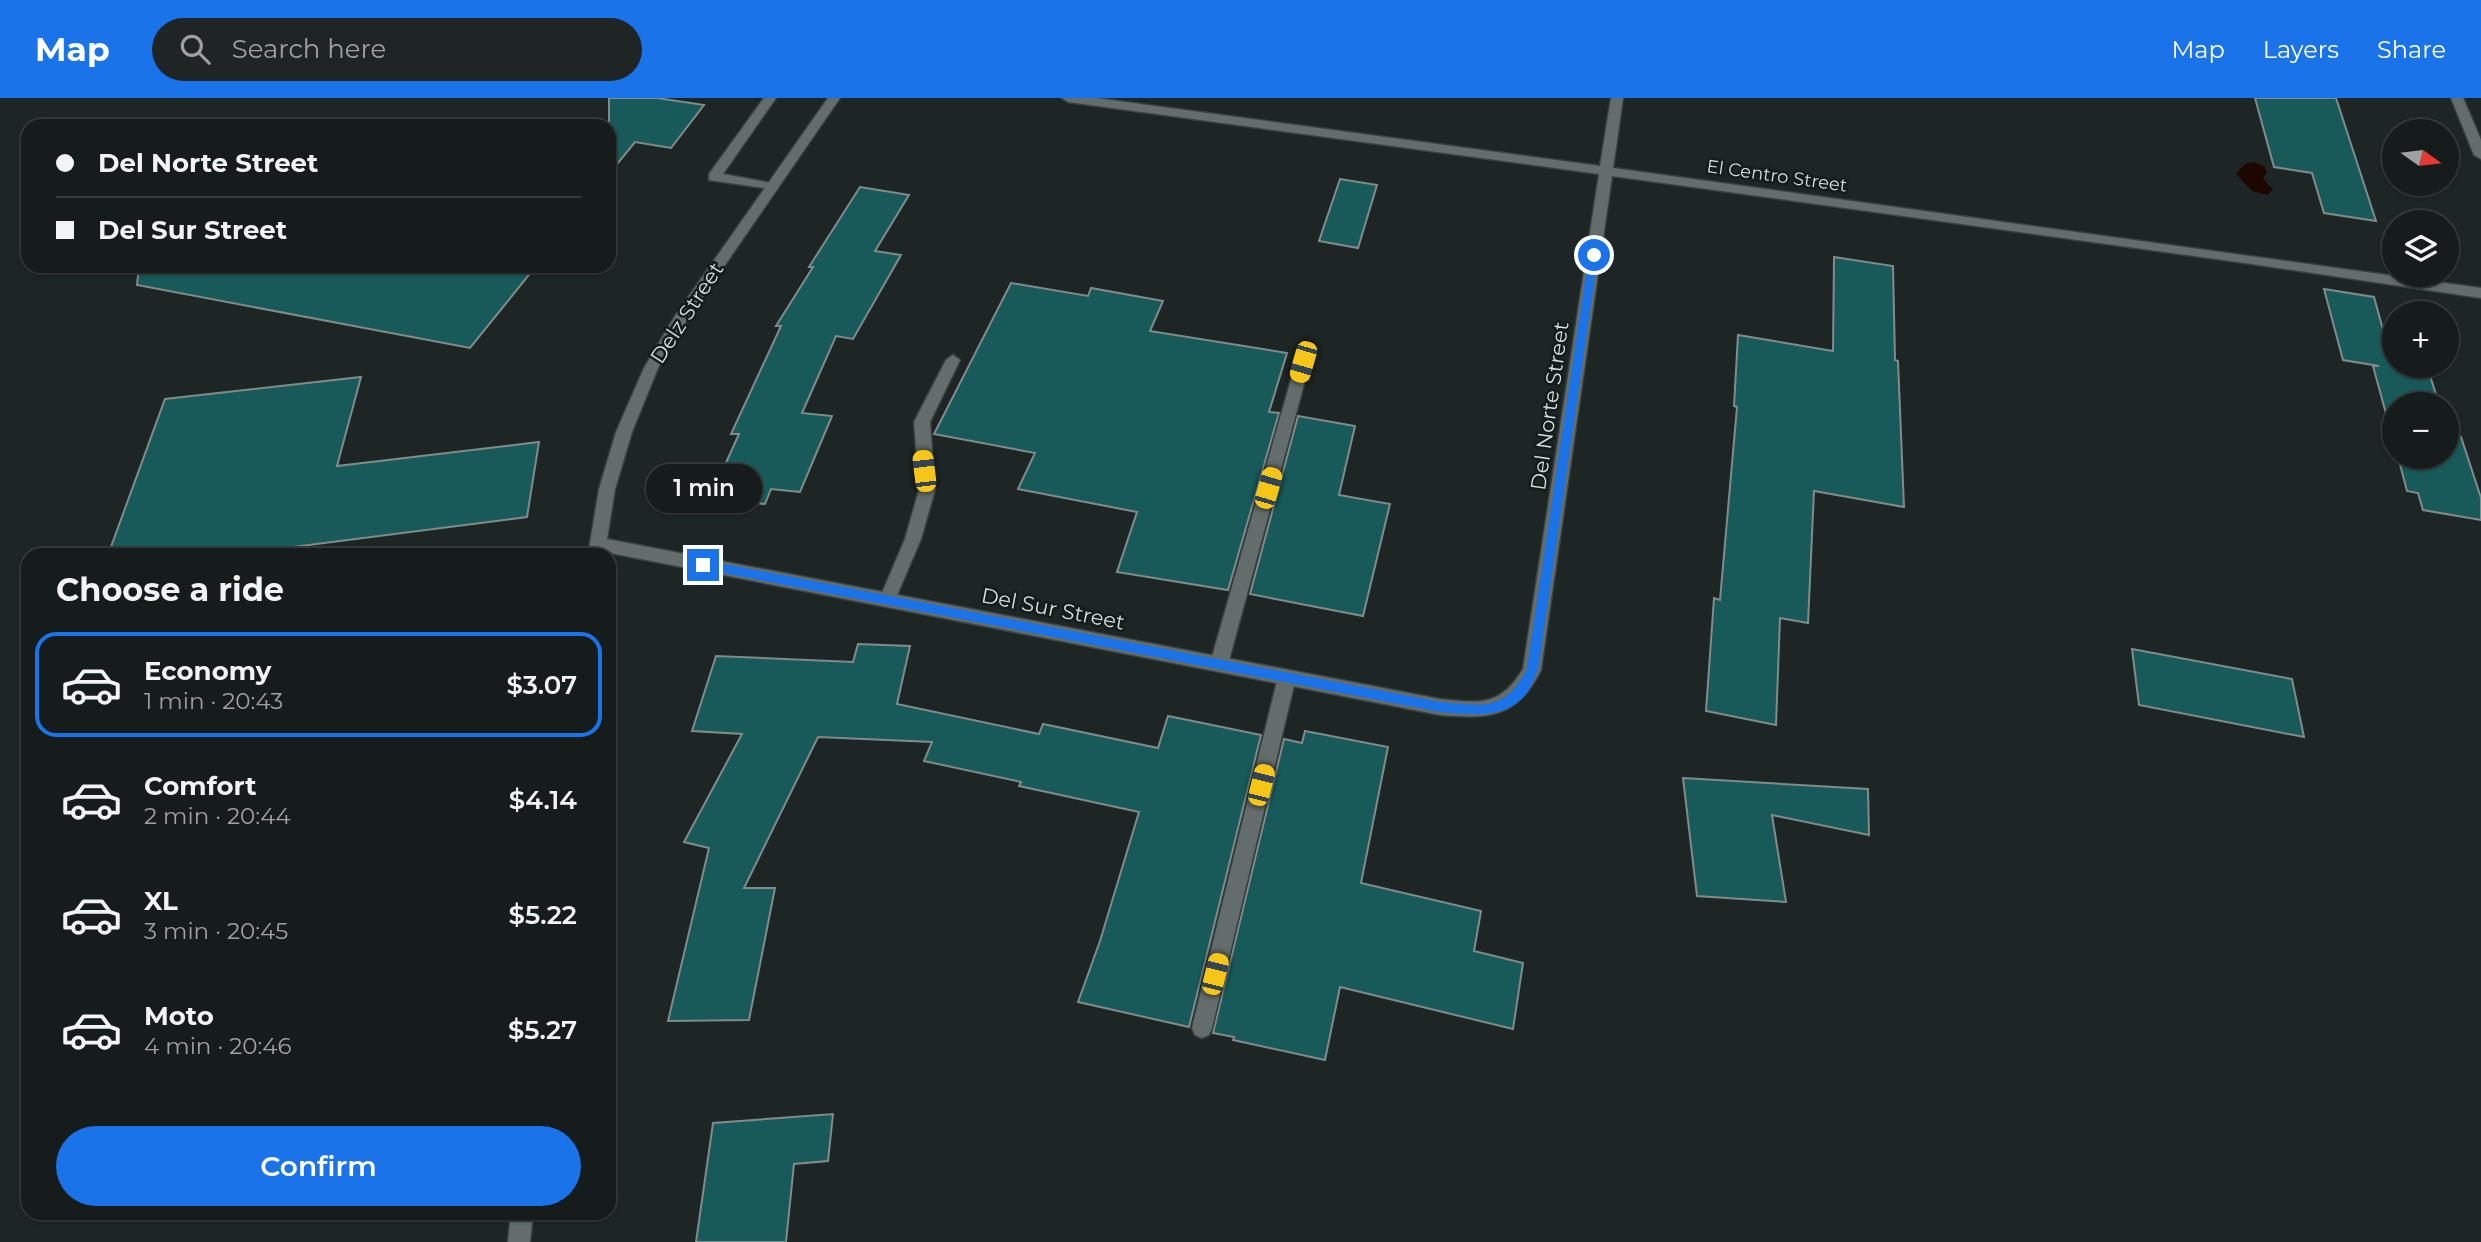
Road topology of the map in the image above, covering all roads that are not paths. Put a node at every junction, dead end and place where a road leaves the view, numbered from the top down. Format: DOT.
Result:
graph roads {
  1 [pos="770,98"];
  2 [pos="833,98"];
  3 [pos="1068,98"];
  4 [pos="1617,98"];
  5 [pos="2457,98"];
  6 [pos="2481,155"];
  7 [pos="1606,172"];
  8 [pos="772,187"];
  9 [pos="2481,293"];
  10 [pos="953,360"];
  11 [pos="1303,362"];
  12 [pos="597,548"];
  13 [pos="616,553"];
  14 [pos="887,600"];
  15 [pos="1219,664"];
  16 [pos="1287,677"];
  17 [pos="1500,707"];
  18 [pos="1202,1027"];
  19 [pos="522,1220"];
  20 [pos="519,1242"];
  1 -- 8 [label="street"];
  2 -- 8 [label="street, Delz Street"];
  3 -- 7 [label="street, El Centro Street"];
  4 -- 7 [label="street, Del Norte Street"];
  5 -- 6 [label="street"];
  7 -- 9 [label="street, El Centro Street"];
  7 -- 17 [label="street, Del Norte Street"];
  8 -- 12 [label="street, Delz Street"];
  10 -- 14 [label="street"];
  11 -- 15 [label="street"];
  13 -- 14 [label="street, Del Sur Street"];
  14 -- 15 [label="street, Del Sur Street"];
  15 -- 16 [label="street, Del Sur Street"];
  16 -- 17 [label="street, Del Sur Street"];
  16 -- 18 [label="street"];
  19 -- 20 [label="street"];
}
